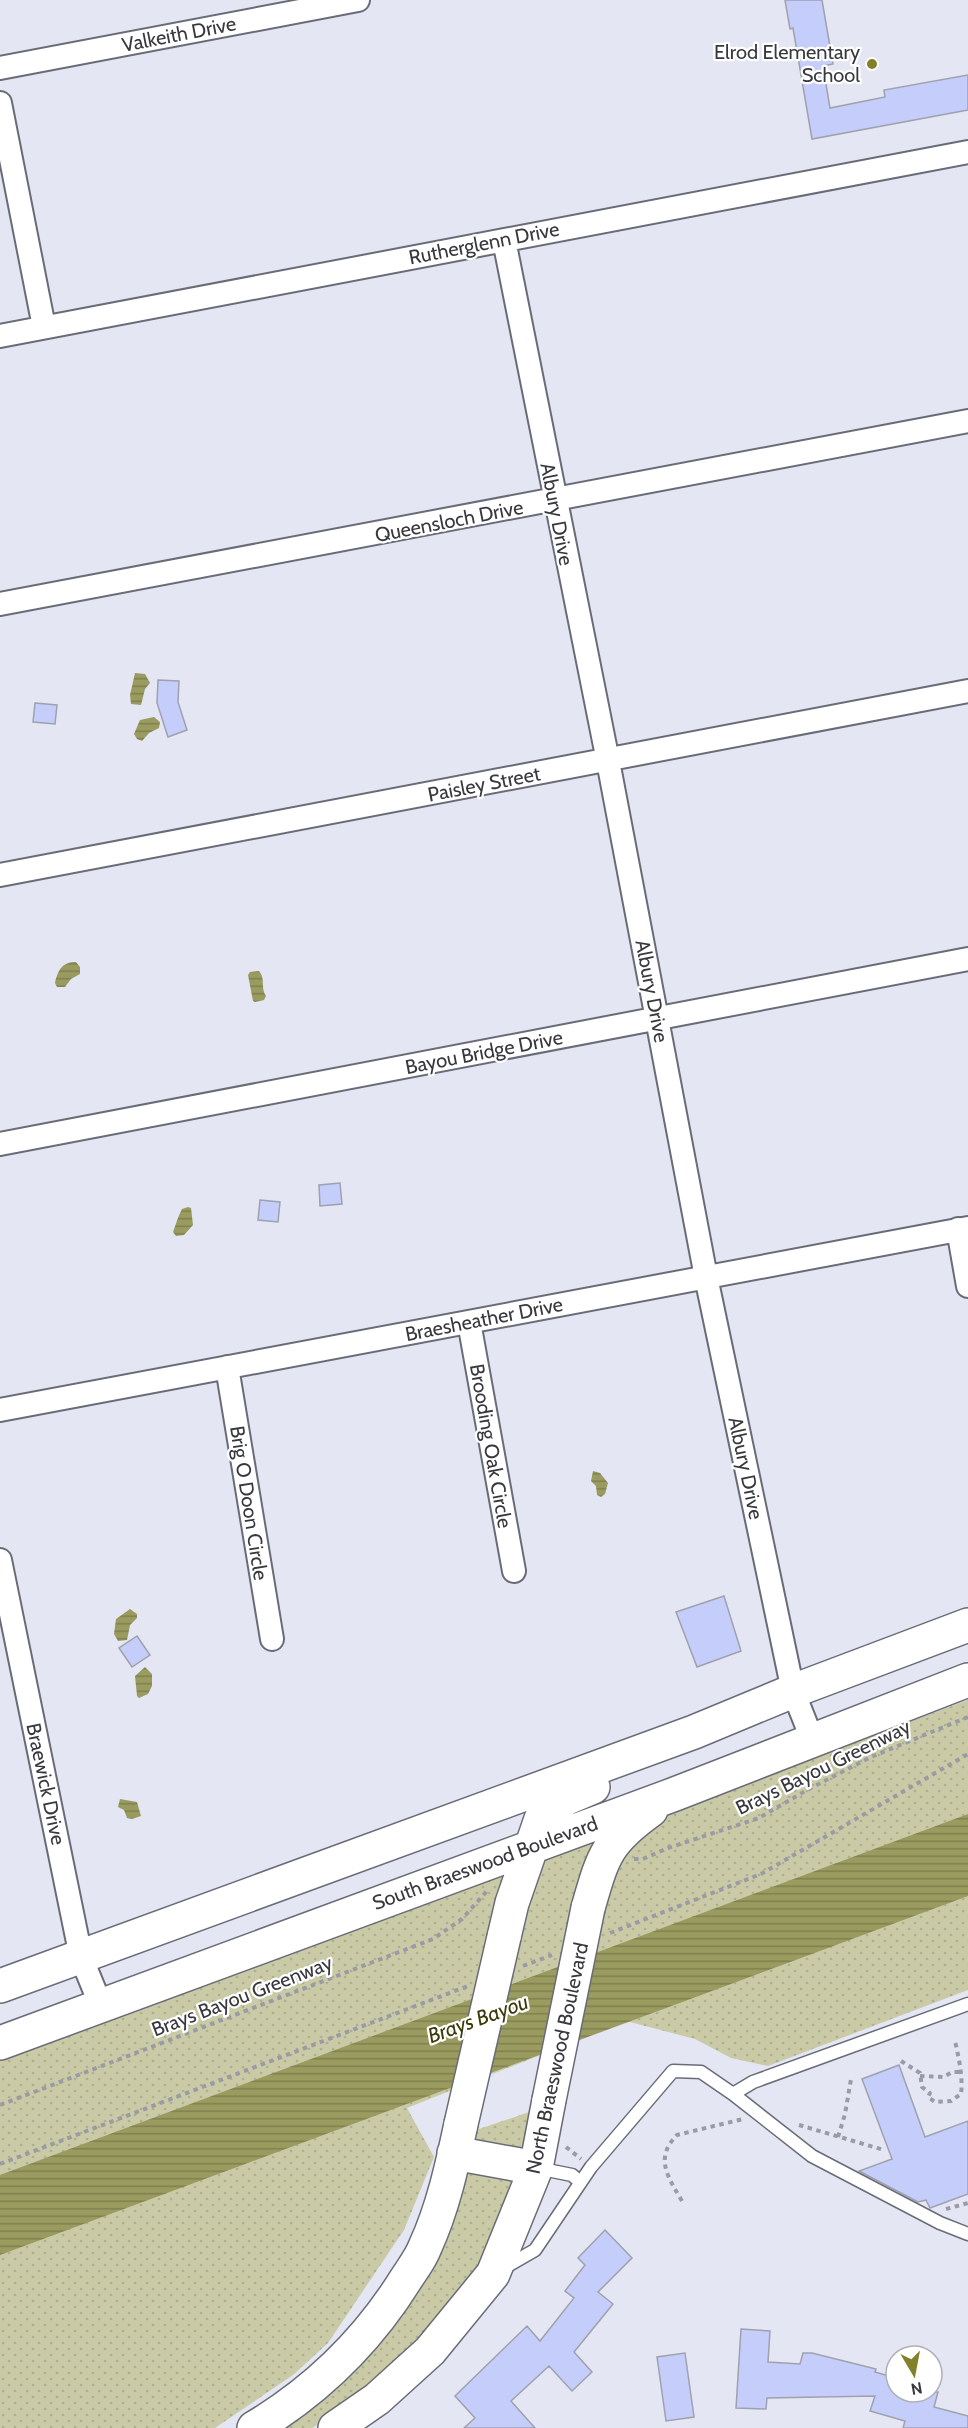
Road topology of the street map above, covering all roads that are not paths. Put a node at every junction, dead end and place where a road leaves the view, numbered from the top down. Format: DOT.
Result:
graph roads {
  1 [pos="358,0"];
  2 [pos="0,68"];
  3 [pos="0,103"];
  4 [pos="968,152"];
  5 [pos="504,240"];
  6 [pos="44,327"];
  7 [pos="0,336"];
  8 [pos="968,421"];
  9 [pos="554,501"];
  10 [pos="0,604"];
  11 [pos="968,691"];
  12 [pos="608,760"];
  13 [pos="0,875"];
  14 [pos="968,959"];
  15 [pos="657,1018"];
  16 [pos="0,1144"];
  17 [pos="963,1228"];
  18 [pos="706,1277"];
  19 [pos="968,1286"];
  20 [pos="469,1322"];
  21 [pos="227,1367"];
  22 [pos="0,1410"];
  23 [pos="0,1560"];
  24 [pos="514,1571"];
  25 [pos="968,1625"];
  26 [pos="272,1639"];
  27 [pos="968,1680"];
  28 [pos="793,1691"];
  29 [pos="694,1732"];
  30 [pos="812,1739"];
  31 [pos="675,1794"];
  32 [pos="531,1845"];
  33 [pos="456,1874"];
  34 [pos="497,1899"];
  35 [pos="81,1956"];
  36 [pos="0,1986"];
  37 [pos="968,2004"];
  38 [pos="101,2006"];
  39 [pos="0,2043"];
  40 [pos="733,2094"];
  41 [pos="458,2138"];
  42 [pos="536,2168"];
  43 [pos="580,2182"];
  44 [pos="968,2234"];
  45 [pos="493,2274"];
  46 [pos="254,2428"];
  47 [pos="335,2428"];
  1 -- 2 [label="street, Valkeith Drive"];
  3 -- 6 [label="street"];
  4 -- 5 [label="street, Rutherglenn Drive"];
  5 -- 6 [label="street, Rutherglenn Drive"];
  5 -- 9 [label="street, Albury Drive"];
  6 -- 7 [label="street, Rutherglenn Drive"];
  8 -- 9 [label="street, Queensloch Drive"];
  9 -- 10 [label="street, Queensloch Drive"];
  9 -- 12 [label="street, Albury Drive"];
  11 -- 12 [label="street, Paisley Street"];
  12 -- 13 [label="street, Paisley Street"];
  12 -- 15 [label="street, Albury Drive"];
  14 -- 15 [label="street, Bayou Bridge Drive"];
  15 -- 16 [label="street, Bayou Bridge Drive"];
  15 -- 18 [label="street, Albury Drive"];
  17 -- 18 [label="street, Braesheather Drive"];
  17 -- 19 [label="street"];
  18 -- 20 [label="street, Braesheather Drive"];
  18 -- 28 [label="street, Albury Drive"];
  20 -- 21 [label="street, Braesheather Drive"];
  20 -- 24 [label="street, Brooding Oak Circle"];
  21 -- 22 [label="street, Braesheather Drive"];
  21 -- 26 [label="street, Brig O Doon Circle"];
  23 -- 35 [label="street, Braewick Drive"];
  25 -- 28 [label="main road"];
  27 -- 30 [label="main road, South Braeswood Boulevard"];
  28 -- 29 [label="main road"];
  28 -- 30 [label="street, Albury Drive"];
  29 -- 32 [label="main road"];
  29 -- 35 [label="main road"];
  30 -- 31 [label="main road, South Braeswood Boulevard"];
  31 -- 32 [label="main road, South Braeswood Boulevard"];
  31 -- 42 [label="main road, North Braeswood Boulevard, bridge"];
  32 -- 33 [label="main road, South Braeswood Boulevard"];
  32 -- 34 [label="main road"];
  33 -- 34 [label="main road"];
  33 -- 38 [label="main road, South Braeswood Boulevard"];
  34 -- 41 [label="main road, bridge"];
  35 -- 36 [label="main road"];
  35 -- 38 [label="street, Braewick Drive"];
  37 -- 40 [label="lane"];
  38 -- 39 [label="main road, South Braeswood Boulevard"];
  40 -- 43 [label="lane"];
  40 -- 44 [label="lane"];
  41 -- 42 [label="main road"];
  41 -- 46 [label="main road"];
  42 -- 43 [label="lane"];
  42 -- 45 [label="main road, North Braeswood Boulevard"];
  43 -- 45 [label="lane"];
  45 -- 47 [label="main road, North Braeswood Boulevard"];
}
